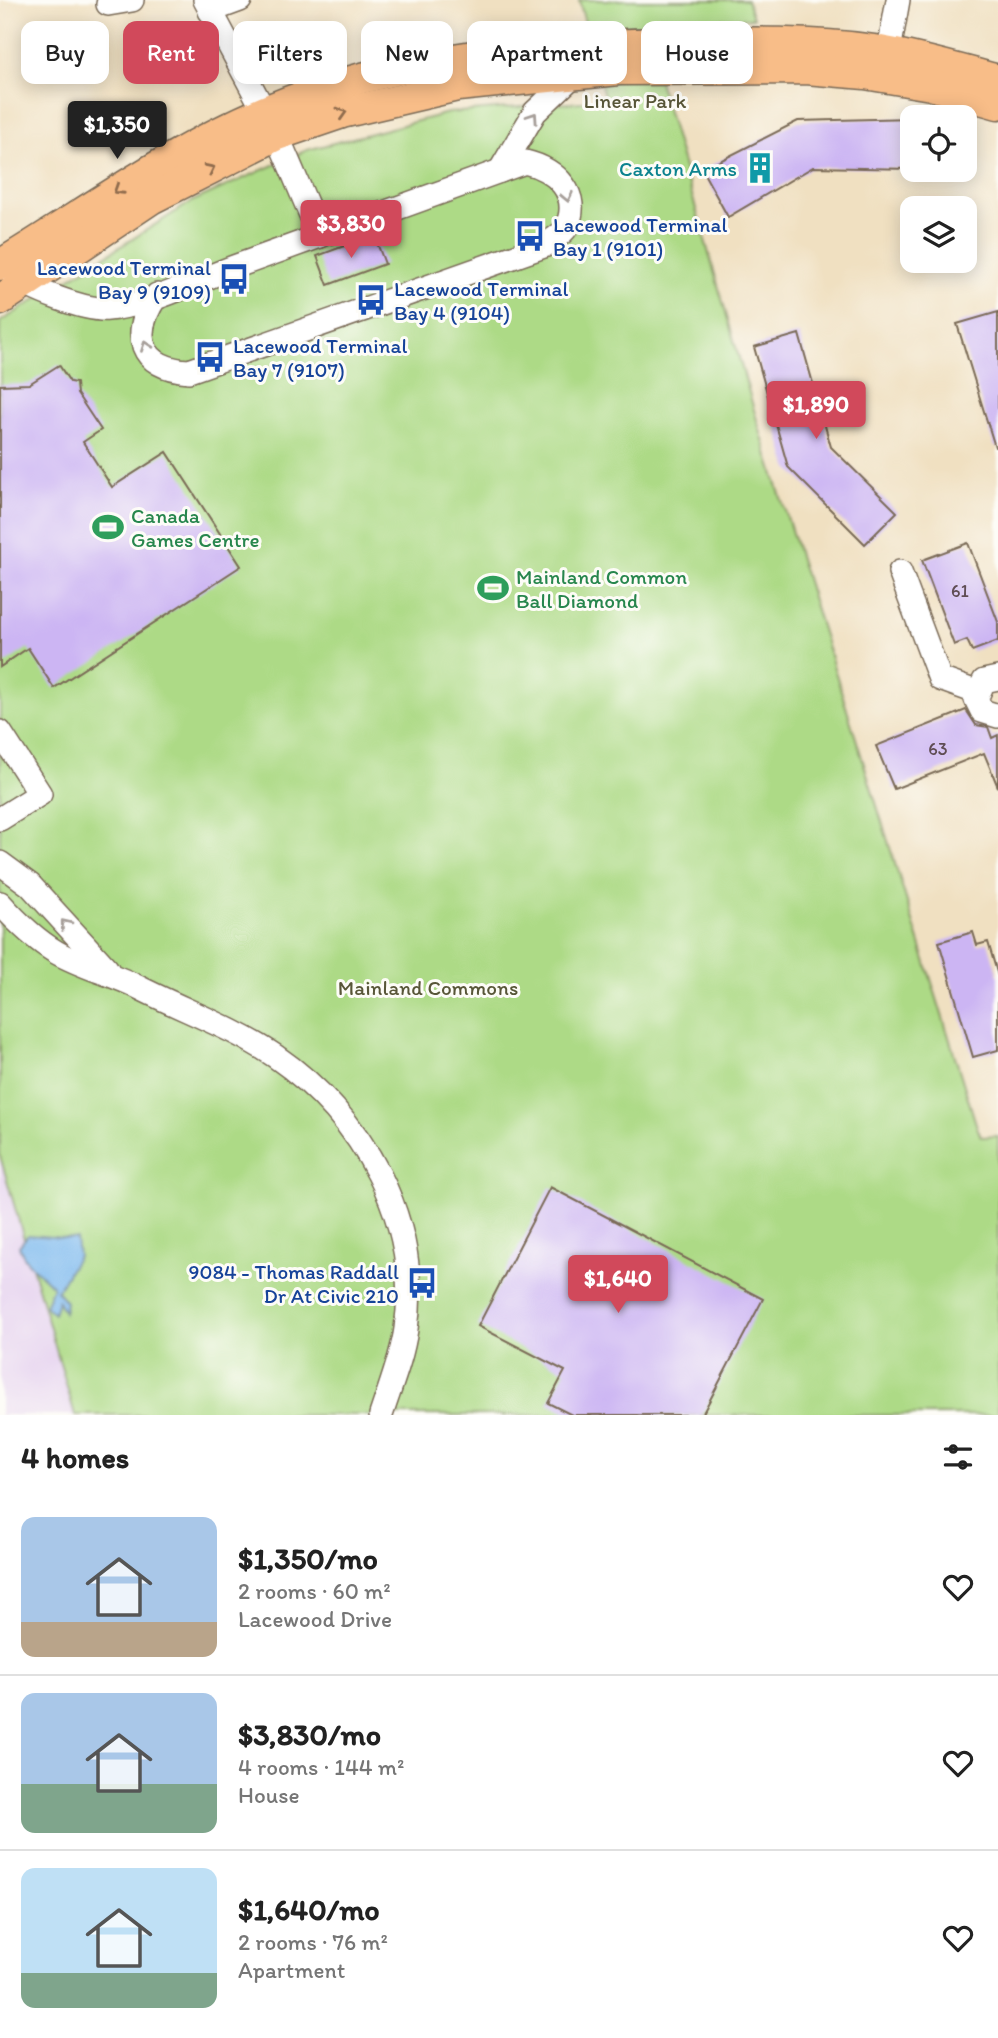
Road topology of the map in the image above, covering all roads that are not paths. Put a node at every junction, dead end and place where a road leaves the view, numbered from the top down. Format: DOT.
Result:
graph roads {
  1 [pos="132,0"];
  2 [pos="240,0"];
  3 [pos="898,0"];
  4 [pos="108,4"];
  5 [pos="208,5"];
  6 [pos="887,65"];
  7 [pos="627,71"];
  8 [pos="998,80"];
  9 [pos="475,84"];
  10 [pos="564,84"];
  11 [pos="998,104"];
  12 [pos="271,123"];
  13 [pos="500,171"];
  14 [pos="320,236"];
  15 [pos="0,265"];
  16 [pos="12,293"];
  17 [pos="157,295"];
  18 [pos="900,572"];
  19 [pos="998,678"];
  20 [pos="976,692"];
  21 [pos="998,716"];
  22 [pos="0,732"];
  23 [pos="0,819"];
  24 [pos="0,863"];
  25 [pos="0,903"];
  26 [pos="111,974"];
  27 [pos="381,1415"];
  1 -- 4 [label="street"];
  2 -- 5 [label="street"];
  3 -- 6 [label="street"];
  5 -- 12 [label="street"];
  6 -- 7 [label="main road"];
  6 -- 8 [label="main road"];
  6 -- 11 [label="main road"];
  6 -- 12 [label="main road"];
  12 -- 9 [label="main road, one-way"];
  13 -- 10 [label="street, one-way"];
  12 -- 14 [label="street"];
  12 -- 15 [label="main road, one-way"];
  16 -- 12 [label="main road, one-way"];
  13 -- 14 [label="street"];
  13 -- 17 [label="street, one-way"];
  14 -- 17 [label="street"];
  15 -- 16 [label="street"];
  16 -- 17 [label="street"];
  18 -- 20 [label="street"];
  19 -- 20 [label="street"];
  20 -- 21 [label="street"];
  22 -- 23 [label="street"];
  26 -- 24 [label="street, one-way"];
  25 -- 26 [label="street"];
  26 -- 27 [label="street"];
}
